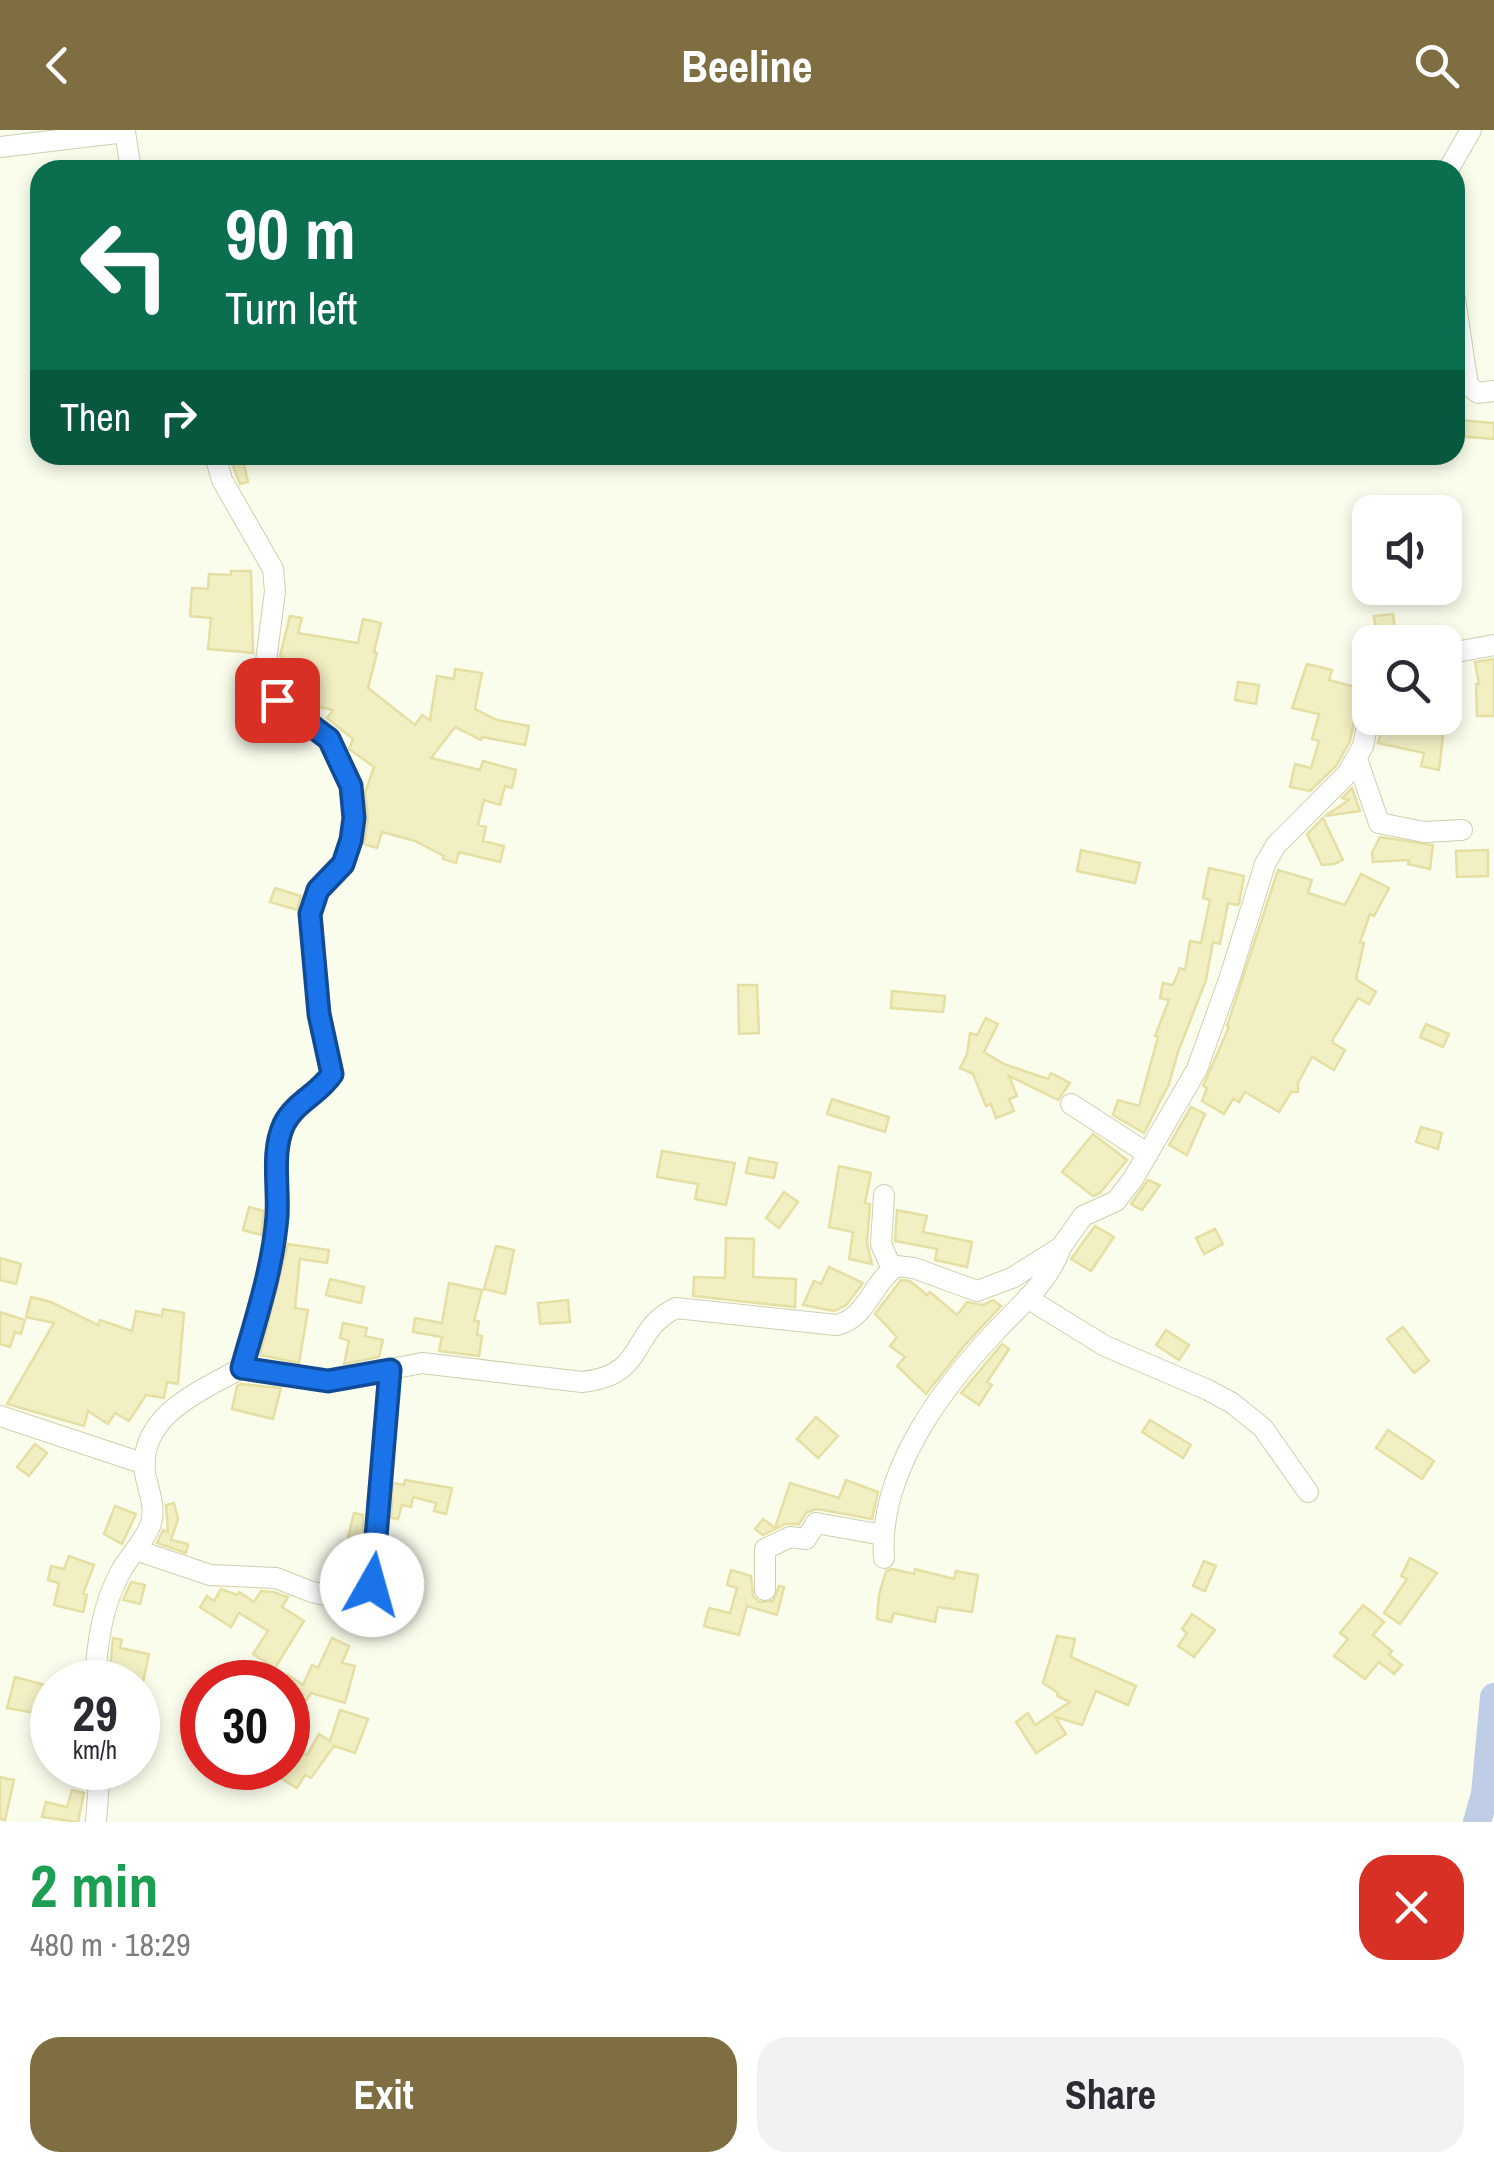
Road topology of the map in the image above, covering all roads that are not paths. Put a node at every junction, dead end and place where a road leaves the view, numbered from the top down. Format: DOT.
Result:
graph roads {
  1 [pos="1472,130"];
  2 [pos="131,131"];
  3 [pos="0,148"];
  4 [pos="130,160"];
  5 [pos="1454,160"];
  6 [pos="1465,366"];
  7 [pos="1494,391"];
  8 [pos="218,465"];
  9 [pos="1494,645"];
  10 [pos="1462,651"];
  11 [pos="1365,735"];
  12 [pos="1357,759"];
  13 [pos="1462,830"];
  14 [pos="1071,1104"];
  15 [pos="1148,1154"];
  16 [pos="884,1195"];
  17 [pos="1061,1247"];
  18 [pos="892,1269"];
  19 [pos="1028,1298"];
  20 [pos="242,1368"];
  21 [pos="390,1370"];
  22 [pos="0,1416"];
  23 [pos="144,1464"];
  24 [pos="1308,1492"];
  25 [pos="883,1535"];
  26 [pos="136,1550"];
  27 [pos="884,1558"];
  28 [pos="764,1590"];
  29 [pos="96,1660"];
  30 [pos="98,1790"];
  31 [pos="96,1822"];
  1 -- 5 [label="street"];
  2 -- 3 [label="street"];
  2 -- 4 [label="street"];
  6 -- 7 [label="street"];
  8 -- 20 [label="street"];
  9 -- 10 [label="street"];
  11 -- 12 [label="street"];
  12 -- 13 [label="street"];
  12 -- 15 [label="street"];
  14 -- 15 [label="street"];
  15 -- 17 [label="street"];
  16 -- 18 [label="street"];
  17 -- 18 [label="street"];
  17 -- 19 [label="street"];
  18 -- 21 [label="street"];
  19 -- 24 [label="street"];
  19 -- 25 [label="street"];
  20 -- 21 [label="street"];
  20 -- 23 [label="street"];
  21 -- 26 [label="street"];
  22 -- 23 [label="street"];
  23 -- 26 [label="street"];
  25 -- 27 [label="street"];
  25 -- 28 [label="street"];
  26 -- 29 [label="street"];
  30 -- 31 [label="street"];
}
